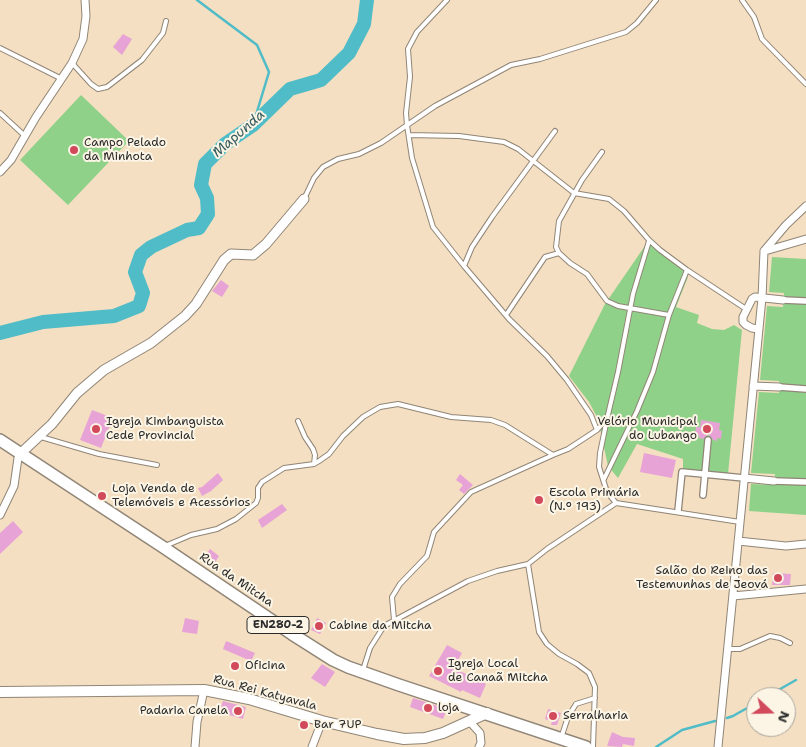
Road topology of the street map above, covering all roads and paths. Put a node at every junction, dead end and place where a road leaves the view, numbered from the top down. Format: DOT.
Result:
graph roads {
  1 [pos="85,0"];
  2 [pos="447,0"];
  3 [pos="656,0"];
  4 [pos="742,0"];
  5 [pos="166,21"];
  6 [pos="0,48"];
  7 [pos="72,63"];
  8 [pos="62,78"];
  9 [pos="806,84"];
  10 [pos="0,113"];
  11 [pos="407,125"];
  12 [pos="555,131"];
  13 [pos="408,135"];
  14 [pos="25,136"];
  15 [pos="602,152"];
  16 [pos="534,161"];
  17 [pos="0,172"];
  18 [pos="574,194"];
  19 [pos="304,199"];
  20 [pos="806,206"];
  21 [pos="806,239"];
  22 [pos="649,240"];
  23 [pos="764,251"];
  24 [pos="559,254"];
  25 [pos="464,266"];
  26 [pos="687,270"];
  27 [pos="762,298"];
  28 [pos="784,300"];
  29 [pos="806,302"];
  30 [pos="630,308"];
  31 [pos="746,309"];
  32 [pos="506,315"];
  33 [pos="669,315"];
  34 [pos="758,329"];
  35 [pos="753,386"];
  36 [pos="779,387"];
  37 [pos="806,389"];
  38 [pos="607,419"];
  39 [pos="298,421"];
  40 [pos="597,430"];
  41 [pos="39,436"];
  42 [pos="0,440"];
  43 [pos="708,440"];
  44 [pos="20,454"];
  45 [pos="553,455"];
  46 [pos="314,464"];
  47 [pos="157,465"];
  48 [pos="704,474"];
  49 [pos="744,478"];
  50 [pos="604,480"];
  51 [pos="774,480"];
  52 [pos="806,482"];
  53 [pos="703,495"];
  54 [pos="616,503"];
  55 [pos="678,511"];
  56 [pos="0,515"];
  57 [pos="740,522"];
  58 [pos="738,541"];
  59 [pos="806,544"];
  60 [pos="163,547"];
  61 [pos="528,564"];
  62 [pos="806,589"];
  63 [pos="733,596"];
  64 [pos="394,620"];
  65 [pos="790,643"];
  66 [pos="728,649"];
  67 [pos="362,672"];
  68 [pos="204,690"];
  69 [pos="0,692"];
  70 [pos="595,698"];
  71 [pos="487,714"];
  72 [pos="322,721"];
  73 [pos="470,722"];
  74 [pos="560,738"];
  75 [pos="404,743"];
  76 [pos="195,747"];
  77 [pos="312,747"];
  78 [pos="479,747"];
  79 [pos="586,747"];
  80 [pos="593,747"];
  81 [pos="718,747"];
  1 -- 7 [label="street"];
  2 -- 11 [label="lane"];
  3 -- 11 [label="lane"];
  4 -- 9 [label="lane"];
  5 -- 7 [label="lane"];
  6 -- 8 [label="lane"];
  7 -- 8 [label="street"];
  8 -- 14 [label="street"];
  10 -- 14 [label="lane"];
  11 -- 13 [label="lane"];
  11 -- 19 [label="lane"];
  12 -- 16 [label="lane"];
  13 -- 16 [label="lane"];
  13 -- 25 [label="lane"];
  14 -- 17 [label="street"];
  15 -- 18 [label="lane"];
  16 -- 18 [label="lane"];
  16 -- 25 [label="lane"];
  18 -- 22 [label="lane"];
  18 -- 24 [label="lane"];
  19 -- 41 [label="street"];
  20 -- 23 [label="street"];
  21 -- 23 [label="street"];
  22 -- 26 [label="lane"];
  22 -- 30 [label="lane"];
  23 -- 27 [label="street"];
  24 -- 30 [label="lane"];
  24 -- 32 [label="lane"];
  25 -- 32 [label="lane"];
  26 -- 31 [label="lane"];
  26 -- 33 [label="lane"];
  27 -- 28 [label="street"];
  27 -- 31 [label="street"];
  27 -- 34 [label="street"];
  28 -- 29 [label="street"];
  30 -- 33 [label="lane"];
  30 -- 38 [label="lane"];
  31 -- 34 [label="street"];
  32 -- 40 [label="lane"];
  33 -- 50 [label="lane"];
  34 -- 35 [label="street"];
  35 -- 36 [label="street"];
  35 -- 49 [label="street"];
  36 -- 37 [label="street"];
  38 -- 40 [label="lane"];
  38 -- 50 [label="lane"];
  39 -- 46 [label="lane"];
  40 -- 45 [label="lane"];
  41 -- 44 [label="street"];
  41 -- 47 [label="lane"];
  42 -- 44 [label="main road, Rua da Mitcha / EN280-2"];
  43 -- 48 [label="street"];
  44 -- 56 [label="street"];
  44 -- 60 [label="main road, Rua da Mitcha / EN280-2"];
  45 -- 46 [label="lane"];
  45 -- 64 [label="lane"];
  46 -- 60 [label="lane"];
  48 -- 49 [label="street"];
  48 -- 53 [label="street"];
  48 -- 55 [label="street"];
  49 -- 51 [label="street"];
  49 -- 57 [label="street"];
  50 -- 54 [label="lane"];
  51 -- 52 [label="street"];
  54 -- 57 [label="lane"];
  54 -- 61 [label="lane"];
  57 -- 58 [label="street"];
  58 -- 59 [label="street"];
  58 -- 63 [label="street"];
  60 -- 67 [label="main road, Rua da Mitcha / EN280-2"];
  61 -- 64 [label="lane"];
  61 -- 70 [label="lane"];
  62 -- 63 [label="street"];
  63 -- 66 [label="street"];
  64 -- 67 [label="lane"];
  65 -- 66 [label="lane"];
  66 -- 81 [label="street"];
  67 -- 71 [label="main road, Rua da Mitcha / EN280-2"];
  68 -- 69 [label="main road, Rua Rei Katyavala"];
  68 -- 72 [label="main road, Rua Rei Katyavala"];
  68 -- 76 [label="street"];
  70 -- 74 [label="lane"];
  70 -- 80 [label="lane"];
  71 -- 73 [label="main road, Rua Rei Katyavala"];
  71 -- 74 [label="main road, Rua da Mitcha / EN280-2"];
  72 -- 75 [label="main road, Rua Rei Katyavala"];
  72 -- 77 [label="street"];
  73 -- 75 [label="main road, Rua Rei Katyavala"];
  73 -- 78 [label="street"];
  74 -- 79 [label="main road, Rua da Mitcha / EN280-2"];
}
